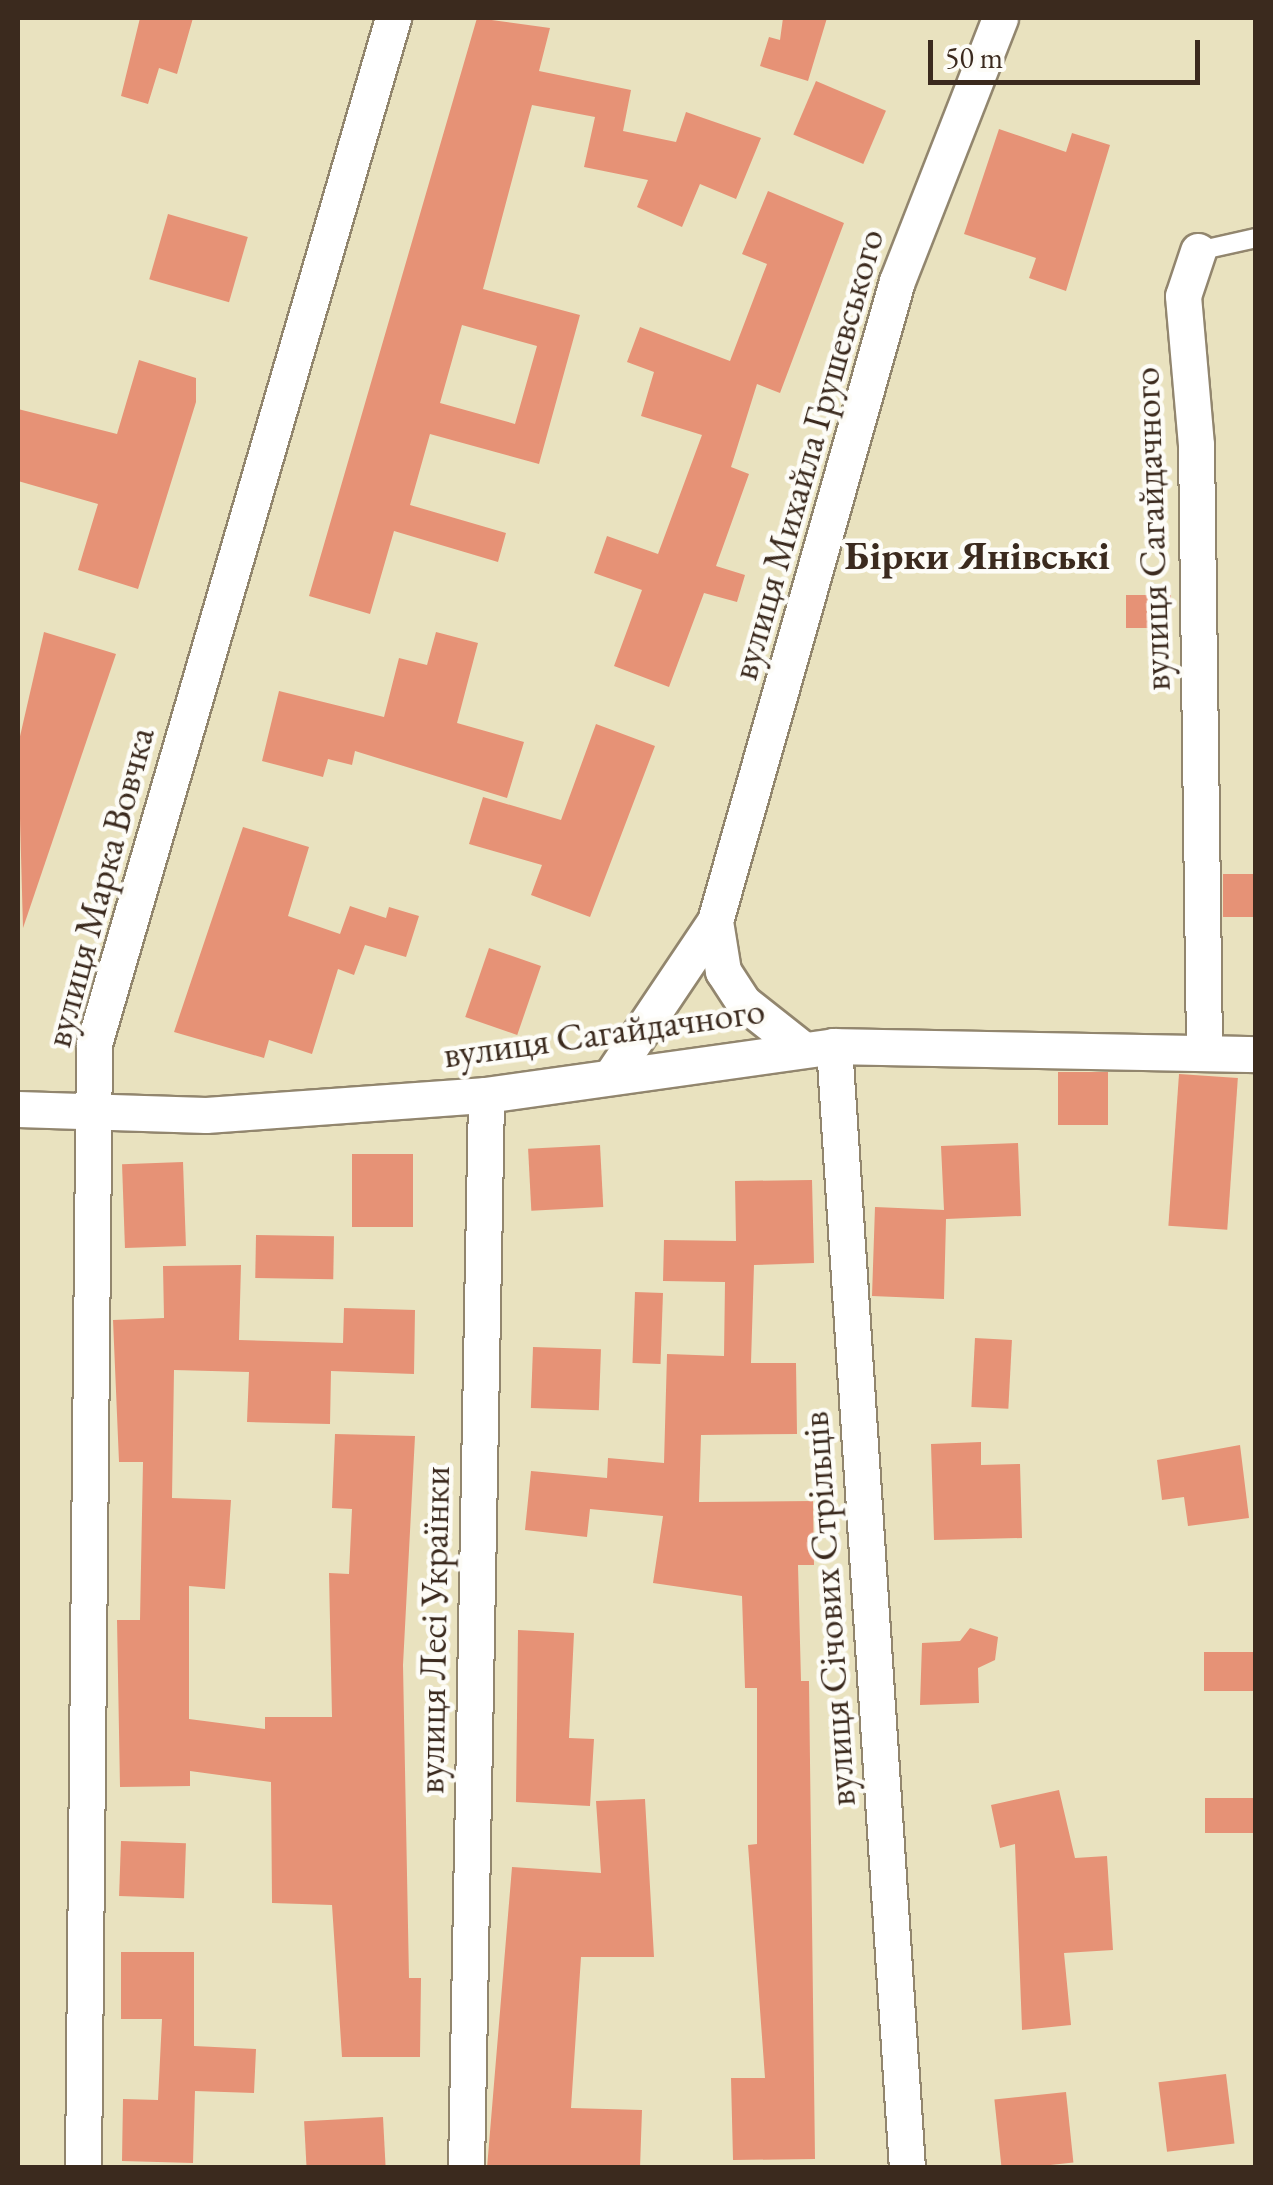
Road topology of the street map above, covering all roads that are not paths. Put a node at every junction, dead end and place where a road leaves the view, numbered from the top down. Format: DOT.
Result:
graph roads {
  1 [pos="392,18"];
  2 [pos="1000,18"];
  3 [pos="1256,238"];
  4 [pos="1198,251"];
  5 [pos="716,921"];
  6 [pos="817,1046"];
  7 [pos="1204,1046"];
  8 [pos="1256,1054"];
  9 [pos="613,1072"];
  10 [pos="486,1095"];
  11 [pos="18,1109"];
  12 [pos="86,1113"];
  13 [pos="83,2168"];
  14 [pos="466,2168"];
  15 [pos="907,2168"];
  1 -- 12 [label="street, вулиця Марка Вовчка"];
  2 -- 5 [label="street, вулиця Михайла Грушевського"];
  3 -- 4 [label="lane"];
  4 -- 7 [label="street, вулиця Сагайдачного"];
  5 -- 6 [label="street"];
  5 -- 9 [label="street, вулиця Михайла Грушевського"];
  6 -- 7 [label="street, вулиця Сагайдачного"];
  6 -- 9 [label="street, вулиця Сагайдачного"];
  6 -- 15 [label="street, вулиця Січових Стрільців"];
  7 -- 8 [label="street, вулиця Сагайдачного"];
  9 -- 10 [label="street, вулиця Сагайдачного"];
  10 -- 12 [label="street, вулиця Сагайдачного"];
  10 -- 14 [label="street, вулиця Лесі Українки"];
  11 -- 12 [label="street, вулиця Сагайдачного"];
  12 -- 13 [label="street, вулиця Марка Вовчка"];
}
